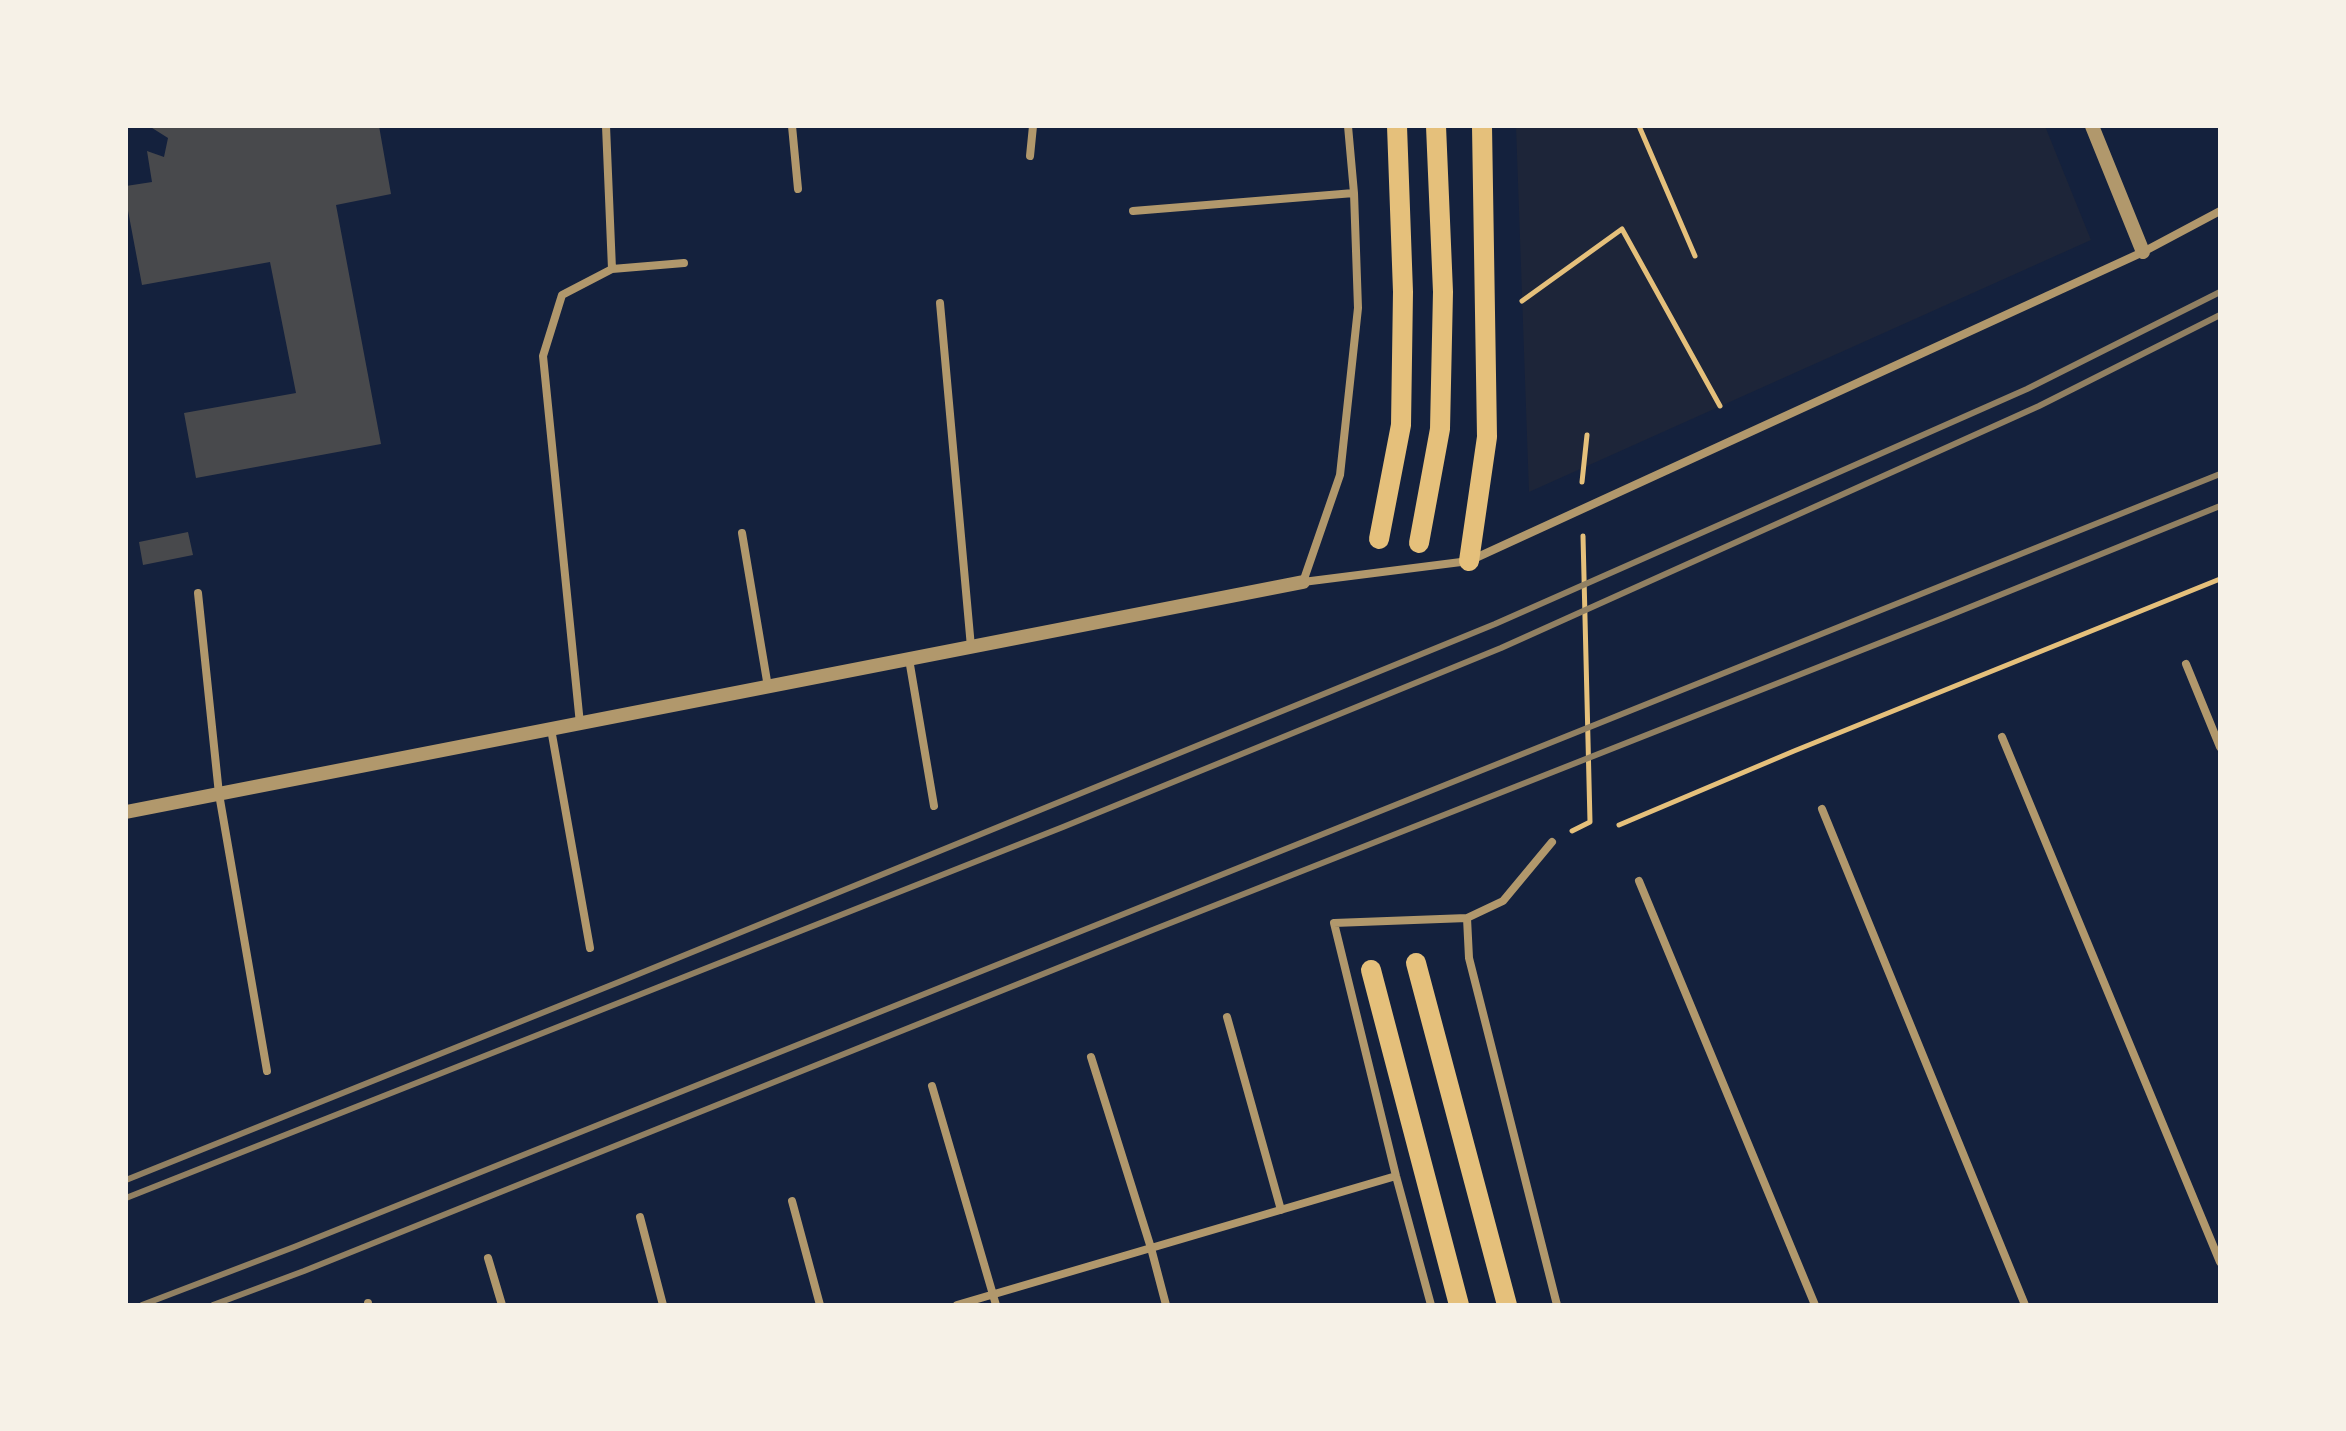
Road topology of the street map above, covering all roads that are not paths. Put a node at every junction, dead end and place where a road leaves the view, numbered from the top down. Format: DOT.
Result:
graph roads {
  1 [pos="606,126"];
  2 [pos="792,126"];
  3 [pos="1033,126"];
  4 [pos="1348,126"];
  5 [pos="1397,126"];
  6 [pos="1436,126"];
  7 [pos="1482,126"];
  8 [pos="2092,126"];
  9 [pos="1030,156"];
  10 [pos="798,189"];
  11 [pos="1354,193"];
  12 [pos="1133,211"];
  13 [pos="2220,211"];
  14 [pos="2143,252"];
  15 [pos="684,263"];
  16 [pos="612,269"];
  17 [pos="940,303"];
  18 [pos="742,533"];
  19 [pos="1379,539"];
  20 [pos="1419,543"];
  21 [pos="1469,561"];
  22 [pos="1303,582"];
  23 [pos="198,593"];
  24 [pos="971,647"];
  25 [pos="909,659"];
  26 [pos="2186,664"];
  27 [pos="768,687"];
  28 [pos="580,724"];
  29 [pos="551,729"];
  30 [pos="2002,737"];
  31 [pos="2220,747"];
  32 [pos="219,794"];
  33 [pos="934,806"];
  34 [pos="1822,809"];
  35 [pos="126,812"];
  36 [pos="1552,842"];
  37 [pos="1639,881"];
  38 [pos="1467,918"];
  39 [pos="590,948"];
  40 [pos="1416,963"];
  41 [pos="1371,970"];
  42 [pos="1227,1017"];
  43 [pos="1091,1057"];
  44 [pos="267,1071"];
  45 [pos="932,1086"];
  46 [pos="1396,1176"];
  47 [pos="792,1201"];
  48 [pos="1281,1210"];
  49 [pos="640,1217"];
  50 [pos="1151,1248"];
  51 [pos="488,1258"];
  52 [pos="2220,1262"];
  53 [pos="992,1295"];
  54 [pos="502,1305"];
  55 [pos="663,1305"];
  56 [pos="820,1305"];
  57 [pos="957,1305"];
  58 [pos="996,1305"];
  59 [pos="1166,1305"];
  60 [pos="1431,1305"];
  61 [pos="1459,1305"];
  62 [pos="1507,1305"];
  63 [pos="1557,1305"];
  64 [pos="1815,1305"];
  65 [pos="2025,1305"];
  1 -- 16 [label="street"];
  2 -- 10 [label="street"];
  3 -- 9 [label="street"];
  4 -- 11 [label="street"];
  5 -- 19 [label="main road"];
  6 -- 20 [label="main road"];
  7 -- 21 [label="main road"];
  8 -- 14 [label="street"];
  11 -- 12 [label="street"];
  11 -- 22 [label="street"];
  13 -- 14 [label="street"];
  14 -- 21 [label="street"];
  15 -- 16 [label="street"];
  16 -- 28 [label="street"];
  17 -- 24 [label="street"];
  18 -- 27 [label="street"];
  21 -- 22 [label="street"];
  22 -- 24 [label="street"];
  23 -- 32 [label="street"];
  24 -- 25 [label="street"];
  25 -- 27 [label="street"];
  25 -- 33 [label="street"];
  26 -- 31 [label="street"];
  27 -- 28 [label="street"];
  28 -- 29 [label="street"];
  29 -- 32 [label="street"];
  29 -- 39 [label="street"];
  30 -- 52 [label="street"];
  32 -- 35 [label="street"];
  32 -- 44 [label="street"];
  34 -- 65 [label="street"];
  36 -- 38 [label="street"];
  37 -- 64 [label="street"];
  38 -- 46 [label="street"];
  38 -- 63 [label="street"];
  40 -- 62 [label="main road"];
  41 -- 61 [label="main road"];
  42 -- 48 [label="street"];
  43 -- 50 [label="street"];
  45 -- 53 [label="street"];
  46 -- 48 [label="street"];
  46 -- 60 [label="street"];
  47 -- 56 [label="street"];
  48 -- 50 [label="street"];
  49 -- 55 [label="street"];
  50 -- 53 [label="street"];
  50 -- 59 [label="street"];
  51 -- 54 [label="street"];
  53 -- 57 [label="street"];
  53 -- 58 [label="street"];
}
